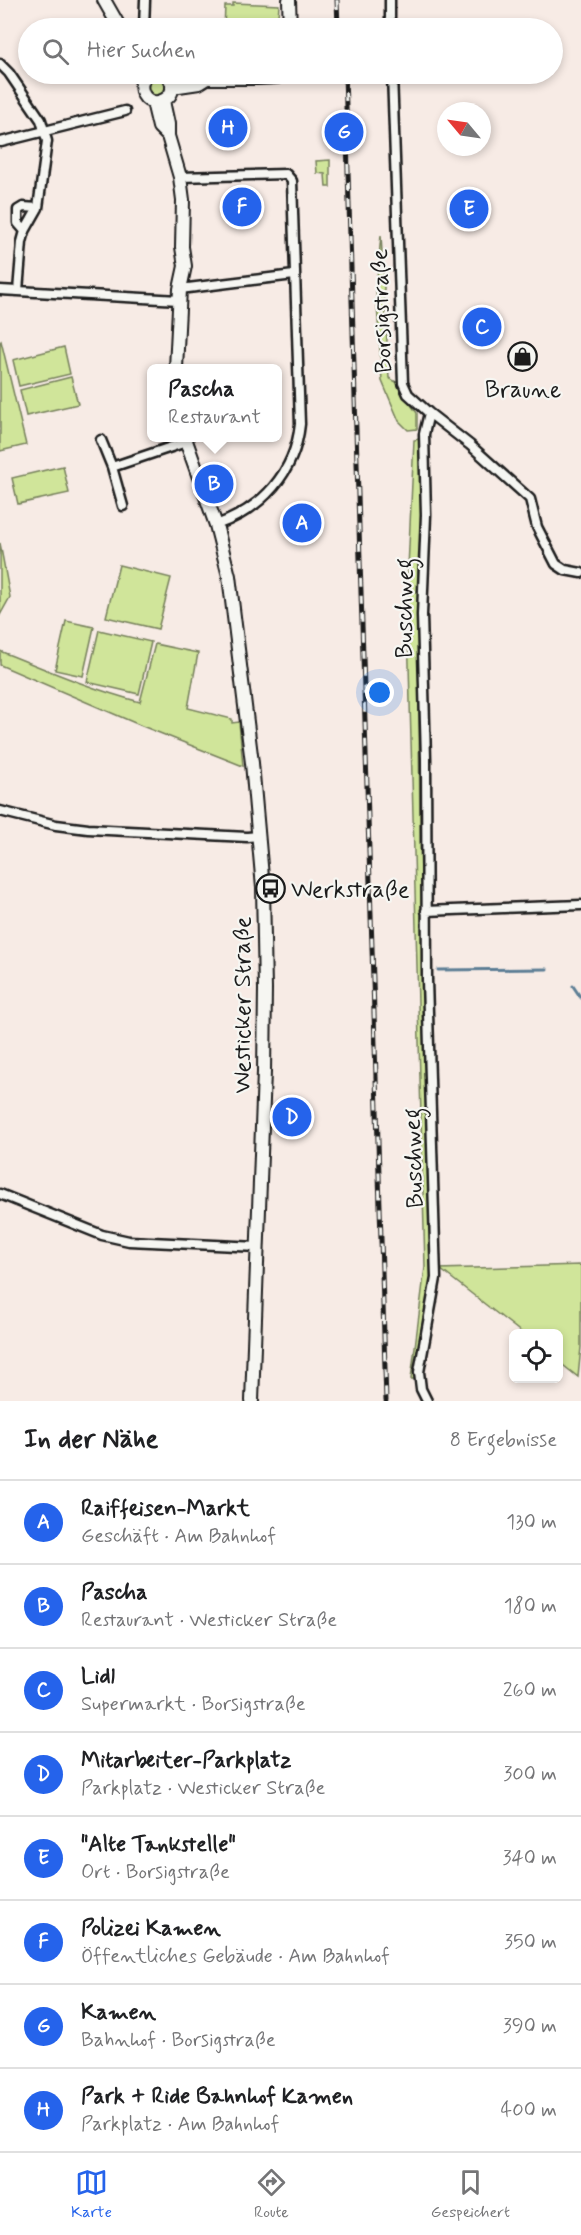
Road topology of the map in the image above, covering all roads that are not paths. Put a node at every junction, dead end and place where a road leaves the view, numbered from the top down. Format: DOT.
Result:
graph roads {
  1 [pos="104,0"];
  2 [pos="145,0"];
  3 [pos="289,0"];
  4 [pos="390,0"];
  5 [pos="114,18"];
  6 [pos="144,18"];
  7 [pos="290,18"];
  8 [pos="390,18"];
  9 [pos="1,65"];
  10 [pos="141,84"];
  11 [pos="169,84"];
  12 [pos="392,84"];
  13 [pos="158,102"];
  14 [pos="125,111"];
  15 [pos="45,131"];
  16 [pos="1,142"];
  17 [pos="180,177"];
  18 [pos="38,208"];
  19 [pos="25,231"];
  20 [pos="294,275"];
  21 [pos="0,290"];
  22 [pos="18,291"];
  23 [pos="180,294"];
  24 [pos="176,364"];
  25 [pos="429,413"];
  26 [pos="101,440"];
  27 [pos="180,442"];
  28 [pos="186,442"];
  29 [pos="112,467"];
  30 [pos="123,506"];
  31 [pos="216,525"];
  32 [pos="581,573"];
  33 [pos="0,811"];
  34 [pos="259,836"];
  35 [pos="581,905"];
  36 [pos="426,911"];
  37 [pos="0,1194"];
  38 [pos="258,1247"];
  39 [pos="252,1401"];
  40 [pos="427,1401"];
  1 -- 5 [label="street"];
  2 -- 6 [label="street"];
  3 -- 7 [label="street"];
  4 -- 8 [label="street"];
  9 -- 15 [label="street"];
  10 -- 13 [label="street"];
  11 -- 13 [label="street"];
  12 -- 25 [label="street, Borsigstraße"];
  13 -- 17 [label="street"];
  14 -- 15 [label="street"];
  15 -- 16 [label="street"];
  15 -- 18 [label="street"];
  17 -- 20 [label="street"];
  17 -- 23 [label="street"];
  18 -- 19 [label="street"];
  18 -- 19 [label="street"];
  19 -- 22 [label="street"];
  20 -- 23 [label="street"];
  20 -- 31 [label="street"];
  21 -- 22 [label="street"];
  22 -- 23 [label="street"];
  23 -- 24 [label="street"];
  25 -- 32 [label="street, Borsigstraße"];
  25 -- 36 [label="street, Buschweg"];
  26 -- 29 [label="street"];
  27 -- 29 [label="street"];
  28 -- 31 [label="street, Westicker Straße"];
  29 -- 30 [label="street"];
  31 -- 34 [label="street, Westicker Straße"];
  33 -- 34 [label="street"];
  34 -- 38 [label="street, Westicker Straße"];
  35 -- 36 [label="street"];
  36 -- 40 [label="street, Buschweg"];
  37 -- 38 [label="street"];
  38 -- 39 [label="street, Westicker Straße"];
}
